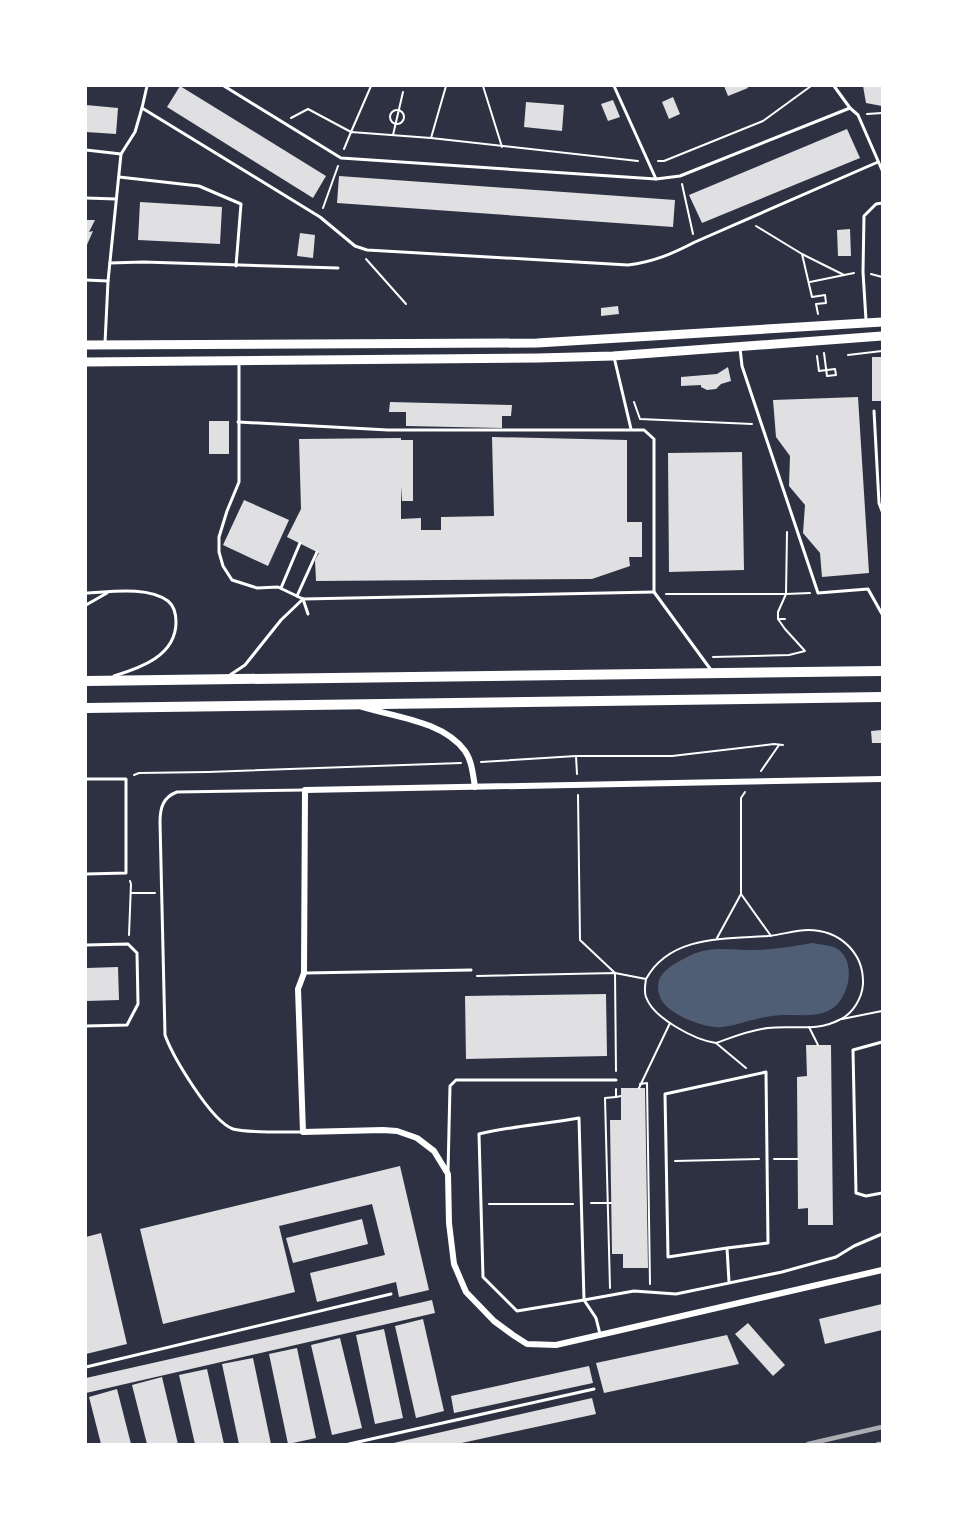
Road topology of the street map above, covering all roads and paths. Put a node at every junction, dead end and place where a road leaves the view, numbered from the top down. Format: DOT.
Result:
graph roads {
  1 [pos="147,86"];
  2 [pos="224,86"];
  3 [pos="371,86"];
  4 [pos="446,86"];
  5 [pos="483,86"];
  6 [pos="614,86"];
  7 [pos="810,86"];
  8 [pos="834,86"];
  9 [pos="403,92"];
  10 [pos="142,108"];
  11 [pos="850,108"];
  12 [pos="398,110"];
  13 [pos="882,112"];
  14 [pos="858,115"];
  15 [pos="284,122"];
  16 [pos="396,124"];
  17 [pos="351,132"];
  18 [pos="393,135"];
  19 [pos="431,138"];
  20 [pos="502,147"];
  21 [pos="86,150"];
  22 [pos="121,154"];
  23 [pos="341,158"];
  24 [pos="649,162"];
  25 [pos="878,162"];
  26 [pos="882,170"];
  27 [pos="680,176"];
  28 [pos="119,177"];
  29 [pos="656,179"];
  30 [pos="86,198"];
  31 [pos="116,200"];
  32 [pos="882,203"];
  33 [pos="320,217"];
  34 [pos="746,220"];
  35 [pos="695,242"];
  36 [pos="355,246"];
  37 [pos="802,254"];
  38 [pos="110,263"];
  39 [pos="236,266"];
  40 [pos="338,268"];
  41 [pos="863,272"];
  42 [pos="844,275"];
  43 [pos="882,277"];
  44 [pos="86,280"];
  45 [pos="108,281"];
  46 [pos="810,282"];
  47 [pos="406,304"];
  48 [pos="816,304"];
  49 [pos="882,322"];
  50 [pos="867,323"];
  51 [pos="882,336"];
  52 [pos="86,345"];
  53 [pos="104,345"];
  54 [pos="740,346"];
  55 [pos="882,351"];
  56 [pos="848,355"];
  57 [pos="613,356"];
  58 [pos="817,356"];
  59 [pos="239,361"];
  60 [pos="86,362"];
  61 [pos="826,367"];
  62 [pos="633,399"];
  63 [pos="873,411"];
  64 [pos="238,422"];
  65 [pos="632,430"];
  66 [pos="755,434"];
  67 [pos="882,511"];
  68 [pos="787,529"];
  69 [pos="300,543"];
  70 [pos="317,552"];
  71 [pos="281,588"];
  72 [pos="108,592"];
  73 [pos="86,593"];
  74 [pos="654,593"];
  75 [pos="818,593"];
  76 [pos="786,594"];
  77 [pos="297,596"];
  78 [pos="303,599"];
  79 [pos="86,605"];
  80 [pos="308,614"];
  81 [pos="882,614"];
  82 [pos="778,619"];
  83 [pos="785,619"];
  84 [pos="702,657"];
  85 [pos="882,671"];
  86 [pos="713,674"];
  87 [pos="222,680"];
  88 [pos="86,681"];
  89 [pos="98,681"];
  90 [pos="882,697"];
  91 [pos="356,705"];
  92 [pos="86,708"];
  93 [pos="779,745"];
  94 [pos="783,745"];
  95 [pos="576,756"];
  96 [pos="470,762"];
  97 [pos="86,779"];
  98 [pos="126,779"];
  99 [pos="882,779"];
  100 [pos="754,780"];
  101 [pos="577,784"];
  102 [pos="475,787"];
  103 [pos="305,790"];
  104 [pos="126,873"];
  105 [pos="86,874"];
  106 [pos="131,893"];
  107 [pos="161,893"];
  108 [pos="741,894"];
  109 [pos="771,936"];
  110 [pos="717,938"];
  111 [pos="128,944"];
  112 [pos="86,945"];
  113 [pos="471,970"];
  114 [pos="304,973"];
  115 [pos="615,974"];
  116 [pos="473,976"];
  117 [pos="646,979"];
  118 [pos="882,1011"];
  119 [pos="842,1019"];
  120 [pos="670,1023"];
  121 [pos="86,1026"];
  122 [pos="809,1027"];
  123 [pos="882,1042"];
  124 [pos="716,1043"];
  125 [pos="818,1045"];
  126 [pos="754,1075"];
  127 [pos="616,1080"];
  128 [pos="640,1084"];
  129 [pos="639,1088"];
  130 [pos="621,1096"];
  131 [pos="616,1097"];
  132 [pos="303,1132"];
  133 [pos="767,1159"];
  134 [pos="798,1159"];
  135 [pos="666,1161"];
  136 [pos="648,1162"];
  137 [pos="448,1174"];
  138 [pos="882,1193"];
  139 [pos="610,1203"];
  140 [pos="480,1204"];
  141 [pos="582,1204"];
  142 [pos="882,1234"];
  143 [pos="727,1248"];
  144 [pos="882,1270"];
  145 [pos="729,1282"];
  146 [pos="650,1292"];
  147 [pos="391,1294"];
  148 [pos="610,1296"];
  149 [pos="584,1300"];
  150 [pos="600,1334"];
  151 [pos="86,1367"];
  152 [pos="594,1389"];
  153 [pos="350,1444"];
  1 -- 10 [label="lane"];
  2 -- 15 [label="lane"];
  3 -- 17 [label="path"];
  4 -- 19 [label="path"];
  5 -- 20 [label="path"];
  6 -- 24 [label="lane"];
  7 -- 24 [label="path"];
  8 -- 11 [label="lane"];
  9 -- 12 [label="path"];
  10 -- 22 [label="lane"];
  10 -- 33 [label="lane"];
  11 -- 14 [label="lane"];
  11 -- 27 [label="lane"];
  12 -- 16 [label="path"];
  12 -- 16 [label="path"];
  12 -- 16 [label="path"];
  13 -- 14 [label="path"];
  14 -- 25 [label="lane"];
  15 -- 17 [label="path"];
  15 -- 23 [label="lane"];
  16 -- 18 [label="path"];
  17 -- 18 [label="path"];
  17 -- 23 [label="path"];
  18 -- 19 [label="path"];
  19 -- 20 [label="path"];
  20 -- 24 [label="path"];
  21 -- 22 [label="lane"];
  22 -- 28 [label="lane"];
  23 -- 29 [label="lane"];
  23 -- 33 [label="path"];
  24 -- 29 [label="lane"];
  25 -- 26 [label="lane"];
  25 -- 34 [label="lane"];
  27 -- 29 [label="lane"];
  27 -- 35 [label="path"];
  28 -- 31 [label="lane"];
  28 -- 39 [label="lane"];
  30 -- 31 [label="lane"];
  31 -- 38 [label="lane"];
  32 -- 41 [label="lane"];
  33 -- 36 [label="lane"];
  34 -- 35 [label="lane"];
  34 -- 37 [label="path"];
  35 -- 36 [label="lane"];
  36 -- 47 [label="path"];
  37 -- 42 [label="path"];
  37 -- 46 [label="path"];
  38 -- 39 [label="lane"];
  38 -- 45 [label="lane"];
  39 -- 40 [label="lane"];
  41 -- 42 [label="path"];
  41 -- 43 [label="path"];
  41 -- 50 [label="lane"];
  42 -- 46 [label="path"];
  44 -- 45 [label="lane"];
  45 -- 53 [label="lane"];
  46 -- 48 [label="path"];
  49 -- 50 [label="main road"];
  50 -- 53 [label="main road"];
  51 -- 54 [label="main road"];
  52 -- 53 [label="main road"];
  54 -- 57 [label="main road"];
  54 -- 75 [label="lane"];
  55 -- 56 [label="path"];
  57 -- 59 [label="main road"];
  57 -- 65 [label="lane"];
  58 -- 61 [label="path"];
  59 -- 60 [label="main road"];
  59 -- 64 [label="lane"];
  62 -- 66 [label="path"];
  63 -- 67 [label="lane"];
  64 -- 65 [label="lane"];
  64 -- 71 [label="lane"];
  65 -- 74 [label="lane"];
  68 -- 76 [label="path"];
  69 -- 71 [label="lane"];
  70 -- 77 [label="lane"];
  71 -- 77 [label="lane"];
  72 -- 73 [label="lane"];
  72 -- 79 [label="lane"];
  72 -- 89 [label="lane"];
  74 -- 76 [label="path"];
  74 -- 78 [label="lane"];
  74 -- 84 [label="lane"];
  75 -- 76 [label="path"];
  75 -- 81 [label="lane"];
  76 -- 82 [label="path"];
  77 -- 78 [label="lane"];
  78 -- 80 [label="lane"];
  78 -- 87 [label="lane"];
  82 -- 83 [label="path"];
  82 -- 84 [label="path"];
  84 -- 86 [label="lane"];
  85 -- 86 [label="highway"];
  86 -- 87 [label="highway"];
  87 -- 89 [label="highway"];
  88 -- 89 [label="highway"];
  90 -- 91 [label="highway"];
  91 -- 92 [label="highway"];
  91 -- 96 [label="street"];
  93 -- 94 [label="path"];
  93 -- 95 [label="path"];
  93 -- 100 [label="path"];
  95 -- 96 [label="path"];
  95 -- 101 [label="path"];
  96 -- 98 [label="path"];
  96 -- 102 [label="street"];
  97 -- 98 [label="lane"];
  98 -- 104 [label="lane"];
  99 -- 100 [label="street"];
  100 -- 101 [label="street"];
  100 -- 108 [label="path"];
  101 -- 102 [label="street"];
  101 -- 115 [label="path"];
  102 -- 103 [label="street"];
  103 -- 107 [label="lane"];
  103 -- 114 [label="street"];
  104 -- 105 [label="lane"];
  104 -- 106 [label="path"];
  106 -- 107 [label="path"];
  106 -- 111 [label="path"];
  107 -- 132 [label="lane"];
  108 -- 109 [label="path"];
  108 -- 110 [label="path"];
  109 -- 110 [label="path"];
  109 -- 119 [label="path"];
  110 -- 117 [label="path"];
  111 -- 112 [label="lane"];
  111 -- 121 [label="lane"];
  113 -- 114 [label="lane"];
  114 -- 132 [label="street"];
  115 -- 116 [label="path"];
  115 -- 117 [label="path"];
  115 -- 127 [label="path"];
  117 -- 120 [label="path"];
  118 -- 119 [label="path"];
  119 -- 122 [label="path"];
  120 -- 124 [label="path"];
  120 -- 128 [label="path"];
  122 -- 124 [label="path"];
  122 -- 125 [label="path"];
  123 -- 138 [label="lane"];
  124 -- 126 [label="path"];
  126 -- 133 [label="lane"];
  126 -- 135 [label="lane"];
  127 -- 131 [label="path"];
  127 -- 137 [label="lane"];
  128 -- 129 [label="path"];
  128 -- 136 [label="path"];
  130 -- 131 [label="path"];
  131 -- 139 [label="path"];
  132 -- 137 [label="street"];
  133 -- 134 [label="path"];
  133 -- 135 [label="path"];
  133 -- 143 [label="lane"];
  135 -- 136 [label="path"];
  135 -- 143 [label="lane"];
  136 -- 146 [label="path"];
  137 -- 150 [label="street"];
  139 -- 141 [label="path"];
  139 -- 148 [label="path"];
  140 -- 141 [label="path"];
  140 -- 141 [label="lane"];
  140 -- 149 [label="lane"];
  141 -- 149 [label="lane"];
  142 -- 145 [label="lane"];
  143 -- 145 [label="lane"];
  144 -- 150 [label="street"];
  145 -- 146 [label="lane"];
  146 -- 148 [label="lane"];
  147 -- 151 [label="lane"];
  148 -- 149 [label="lane"];
  149 -- 150 [label="lane"];
  152 -- 153 [label="lane"];
}
